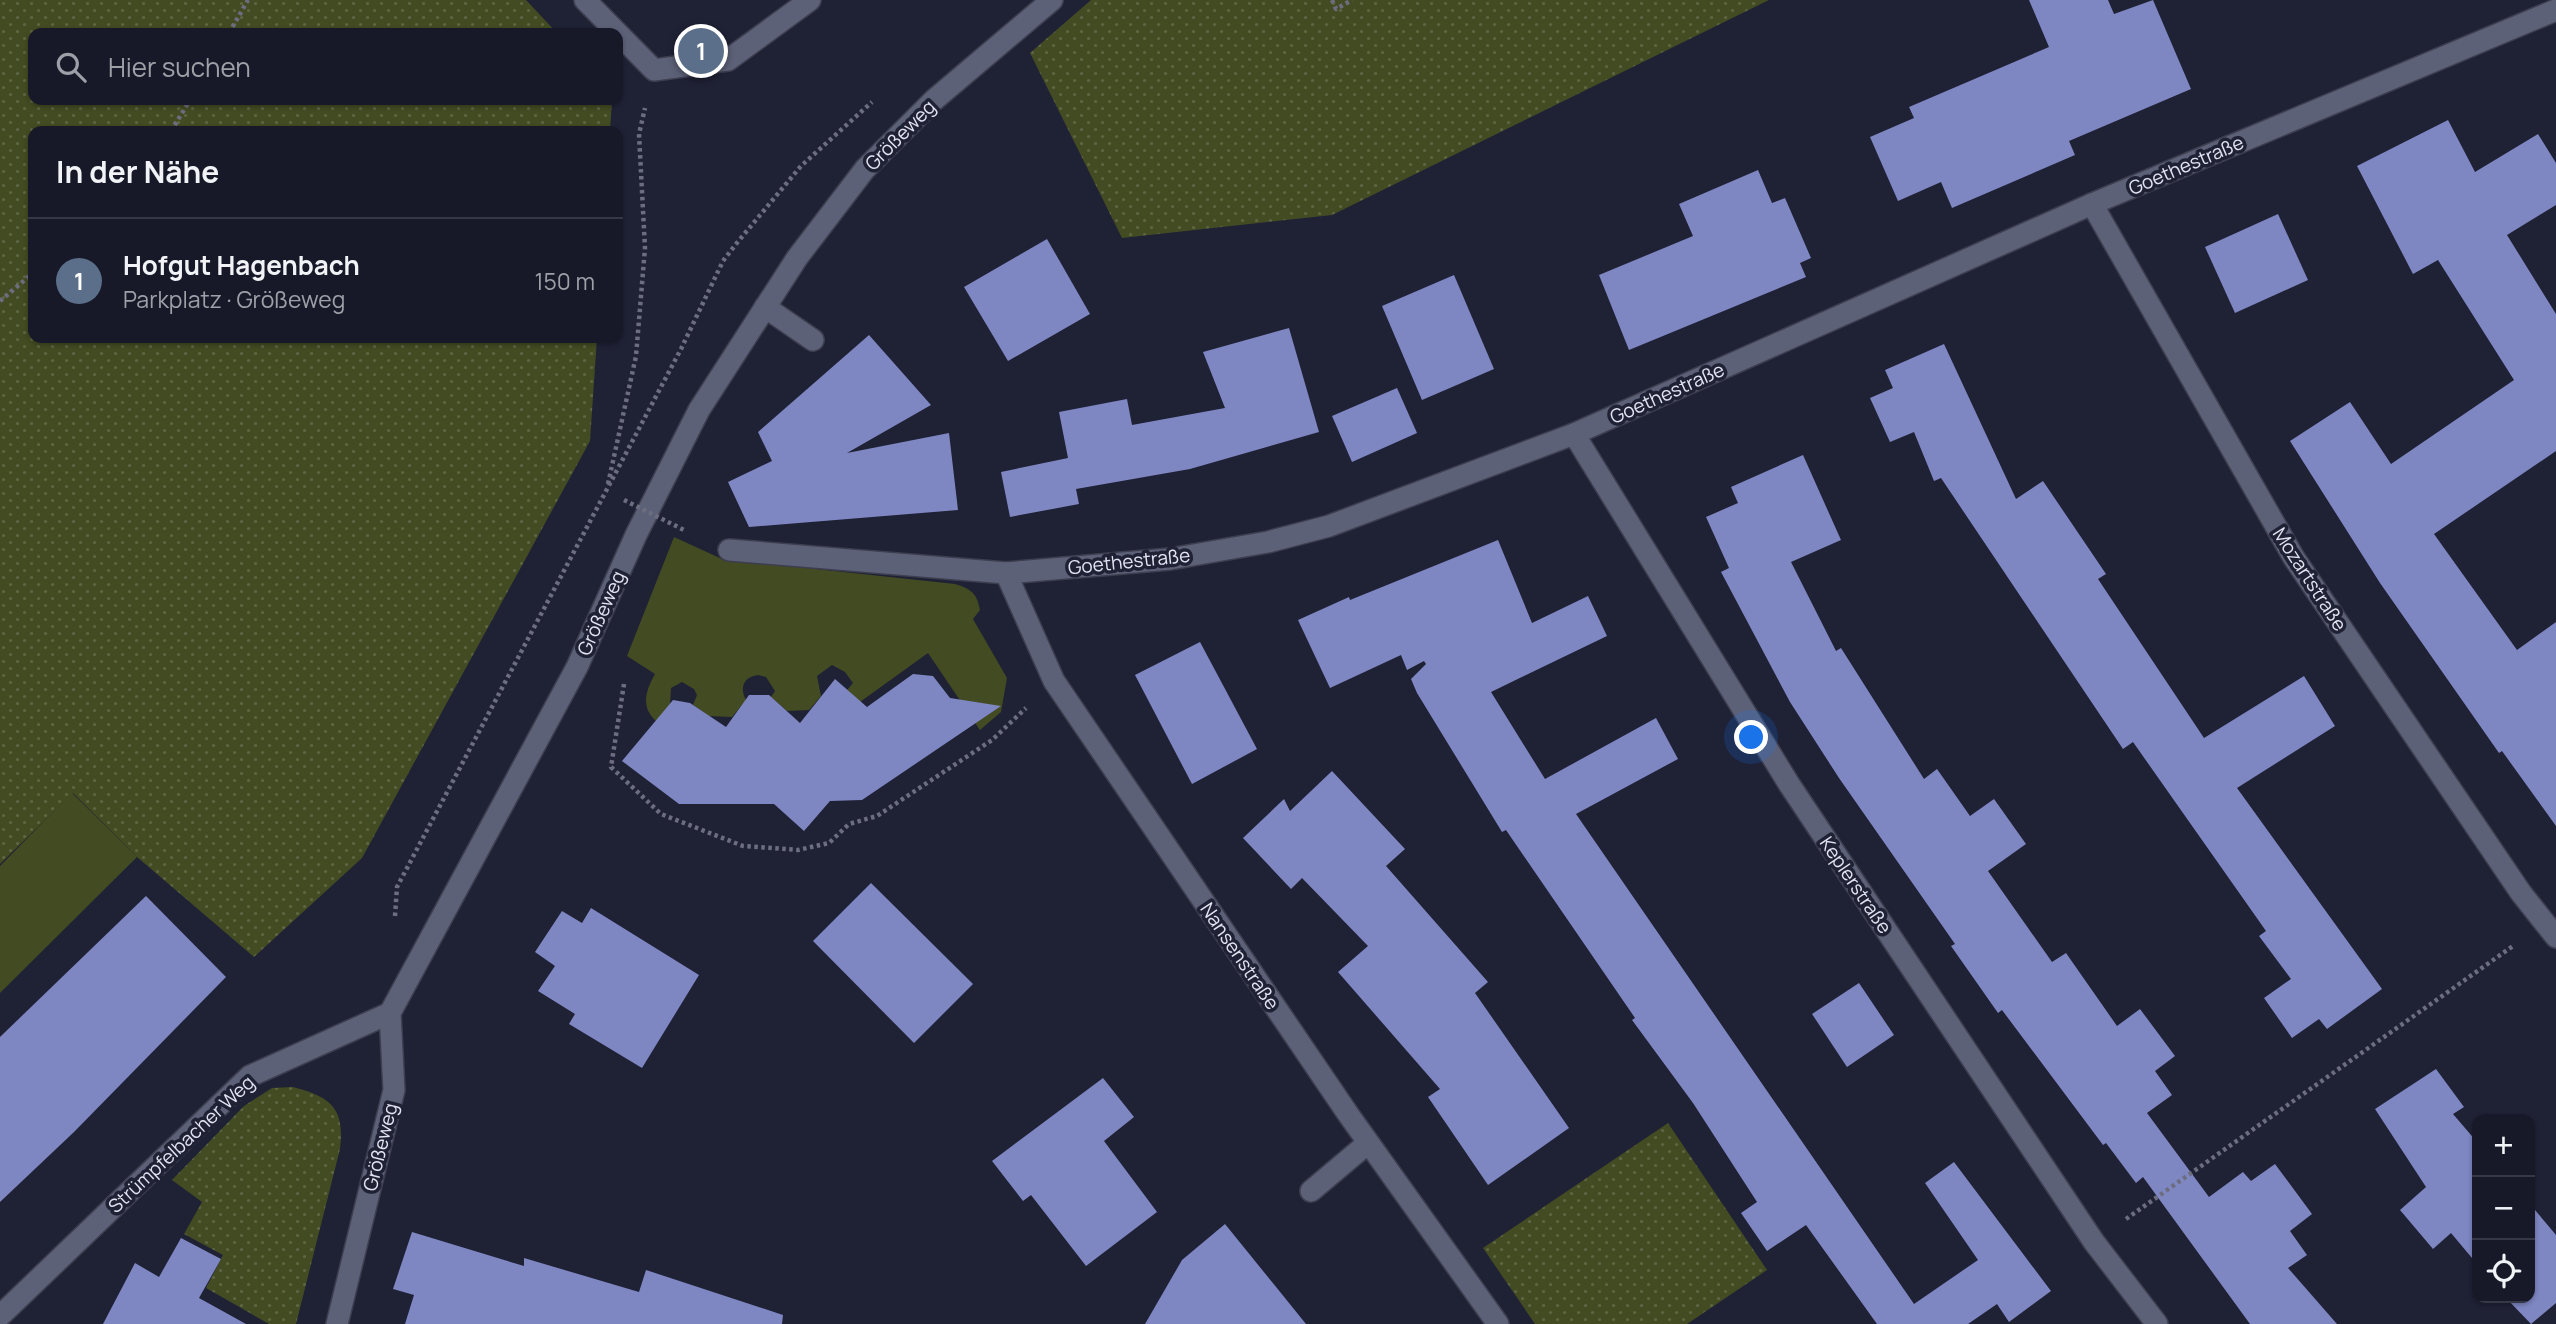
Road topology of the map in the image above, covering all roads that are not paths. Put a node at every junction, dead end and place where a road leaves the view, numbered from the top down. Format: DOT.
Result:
graph roads {
  1 [pos="585,0"];
  2 [pos="810,0"];
  3 [pos="1052,0"];
  4 [pos="2556,10"];
  5 [pos="613,28"];
  6 [pos="623,38"];
  7 [pos="2091,204"];
  8 [pos="765,307"];
  9 [pos="813,340"];
  10 [pos="1574,434"];
  11 [pos="729,550"];
  12 [pos="1006,573"];
  13 [pos="2551,930"];
  14 [pos="390,1013"];
  15 [pos="1368,1143"];
  16 [pos="1311,1191"];
  17 [pos="0,1316"];
  18 [pos="337,1324"];
  19 [pos="1498,1324"];
  20 [pos="2157,1324"];
  1 -- 5 [label="street"];
  2 -- 6 [label="street"];
  3 -- 8 [label="street, Größeweg"];
  4 -- 7 [label="street, Goethestraße"];
  7 -- 10 [label="street, Goethestraße"];
  7 -- 13 [label="street, Mozartstraße"];
  8 -- 9 [label="street"];
  8 -- 14 [label="street, Größeweg"];
  10 -- 12 [label="street, Goethestraße"];
  10 -- 20 [label="street, Keplerstraße"];
  11 -- 12 [label="street, Goethestraße"];
  12 -- 15 [label="street, Nansenstraße"];
  14 -- 17 [label="street, Strümpfelbacher Weg"];
  14 -- 18 [label="street, Größeweg"];
  15 -- 16 [label="street"];
  15 -- 19 [label="street, Nansenstraße"];
}
